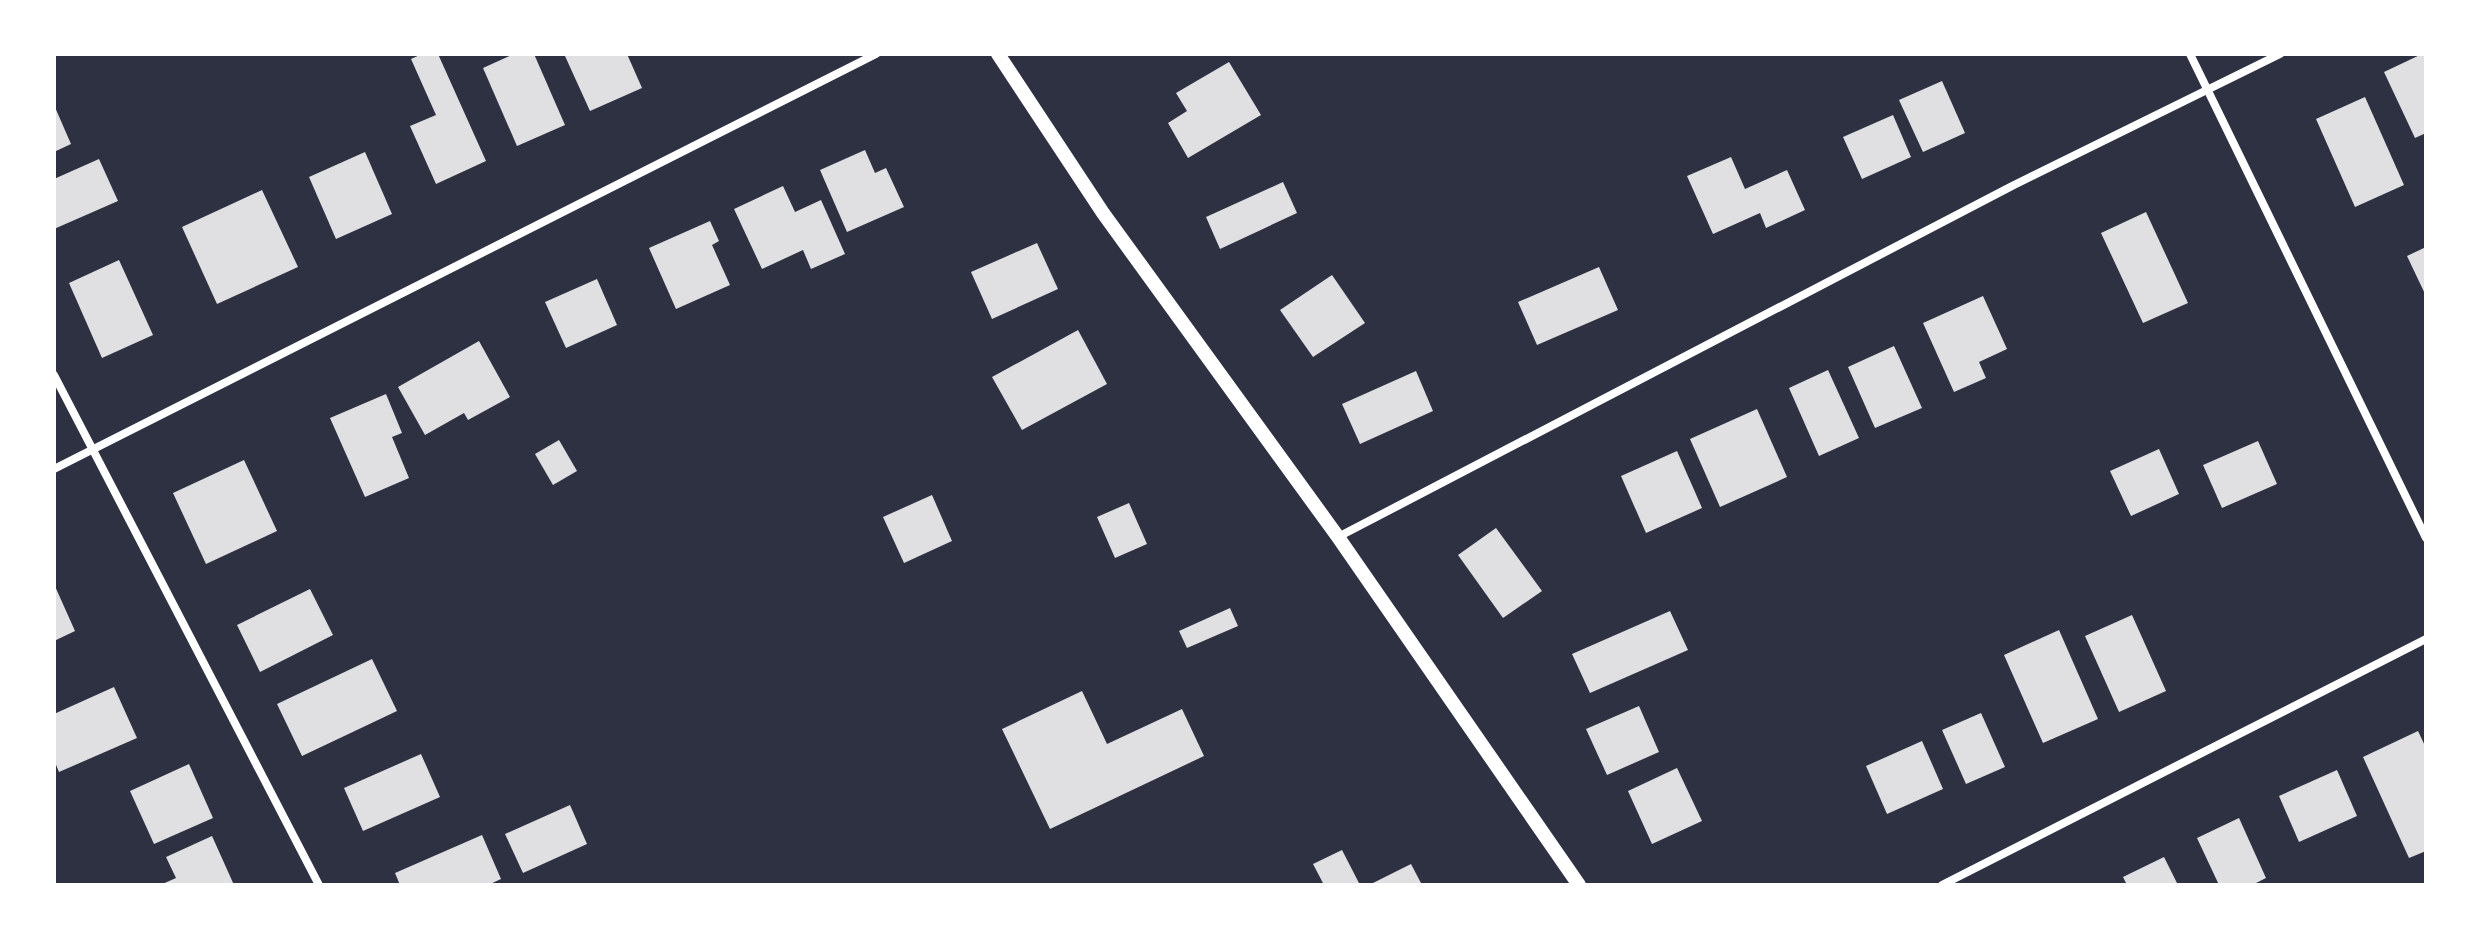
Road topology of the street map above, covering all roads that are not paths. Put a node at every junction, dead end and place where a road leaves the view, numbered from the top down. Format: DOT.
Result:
graph roads {
  1 [pos="876,54"];
  2 [pos="998,54"];
  3 [pos="2190,54"];
  4 [pos="2280,54"];
  5 [pos="2206,91"];
  6 [pos="54,375"];
  7 [pos="92,449"];
  8 [pos="54,469"];
  9 [pos="1338,537"];
  10 [pos="2426,538"];
  11 [pos="2426,639"];
  12 [pos="319,885"];
  13 [pos="1579,885"];
  14 [pos="1942,885"];
  1 -- 7 [label="street"];
  2 -- 9 [label="street"];
  3 -- 5 [label="street"];
  4 -- 5 [label="street"];
  5 -- 9 [label="street"];
  5 -- 10 [label="street"];
  6 -- 7 [label="street"];
  7 -- 8 [label="street"];
  7 -- 12 [label="street"];
  9 -- 13 [label="street"];
  11 -- 14 [label="street"];
}
